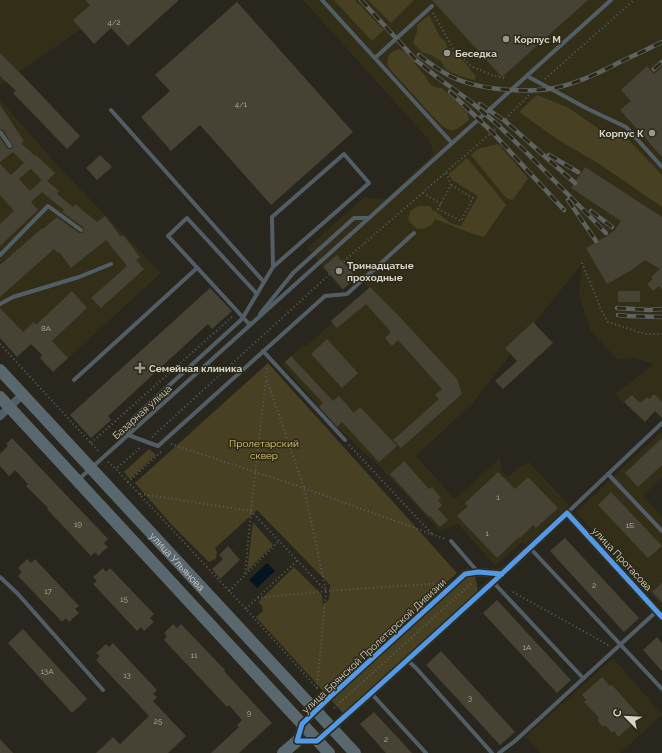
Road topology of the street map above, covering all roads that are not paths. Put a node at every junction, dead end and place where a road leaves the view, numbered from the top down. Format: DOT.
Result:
graph roads {
  1 [pos="322,0"];
  2 [pos="611,0"];
  3 [pos="431,8"];
  4 [pos="375,58"];
  5 [pos="527,76"];
  6 [pos="111,110"];
  7 [pos="0,132"];
  8 [pos="452,143"];
  9 [pos="10,146"];
  10 [pos="662,167"];
  11 [pos="369,218"];
  12 [pos="81,230"];
  13 [pos="414,233"];
  14 [pos="0,255"];
  15 [pos="111,264"];
  16 [pos="273,267"];
  17 [pos="197,268"];
  18 [pos="264,282"];
  19 [pos="257,294"];
  20 [pos="0,304"];
  21 [pos="243,318"];
  22 [pos="250,325"];
  23 [pos="263,351"];
  24 [pos="0,370"];
  25 [pos="74,380"];
  26 [pos="22,395"];
  27 [pos="0,397"];
  28 [pos="9,407"];
  29 [pos="0,416"];
  30 [pos="662,423"];
  31 [pos="128,435"];
  32 [pos="345,440"];
  33 [pos="92,468"];
  34 [pos="608,474"];
  35 [pos="77,481"];
  36 [pos="567,513"];
  37 [pos="662,531"];
  38 [pos="451,541"];
  39 [pos="530,548"];
  40 [pos="481,572"];
  41 [pos="502,574"];
  42 [pos="0,577"];
  43 [pos="493,582"];
  44 [pos="660,614"];
  45 [pos="620,645"];
  46 [pos="407,660"];
  47 [pos="583,678"];
  48 [pos="662,689"];
  49 [pos="103,690"];
  50 [pos="371,693"];
  51 [pos="316,711"];
  52 [pos="302,724"];
  53 [pos="332,728"];
  54 [pos="297,741"];
  55 [pos="317,741"];
  56 [pos="283,753"];
  57 [pos="329,753"];
  58 [pos="355,753"];
  59 [pos="426,753"];
  60 [pos="492,753"];
  61 [pos="499,753"];
  1 -- 4 [label="lane"];
  2 -- 5 [label="lane, Базарная улица"];
  3 -- 4 [label="lane"];
  4 -- 8 [label="lane"];
  5 -- 8 [label="lane, Базарная улица"];
  5 -- 10 [label="lane"];
  6 -- 18 [label="lane"];
  7 -- 9 [label="lane"];
  8 -- 11 [label="lane, Базарная улица"];
  11 -- 22 [label="lane, Базарная улица"];
  11 -- 22 [label="lane"];
  12 -- 14 [label="lane"];
  13 -- 23 [label="lane"];
  15 -- 20 [label="lane"];
  16 -- 16 [label="lane"];
  16 -- 18 [label="lane"];
  17 -- 19 [label="lane"];
  17 -- 21 [label="lane"];
  17 -- 25 [label="lane"];
  18 -- 19 [label="lane"];
  19 -- 21 [label="lane"];
  21 -- 22 [label="lane"];
  21 -- 31 [label="lane"];
  22 -- 31 [label="lane, Базарная улица"];
  23 -- 31 [label="lane"];
  23 -- 32 [label="lane"];
  24 -- 26 [label="main road, улица Ульянова"];
  26 -- 28 [label="street"];
  26 -- 33 [label="main road, улица Ульянова"];
  27 -- 28 [label="main road, улица Ульянова"];
  28 -- 29 [label="street"];
  28 -- 35 [label="main road, улица Ульянова"];
  30 -- 34 [label="lane"];
  31 -- 33 [label="lane, Базарная улица"];
  33 -- 35 [label="lane, Базарная улица"];
  33 -- 51 [label="main road, улица Ульянова"];
  34 -- 36 [label="lane"];
  34 -- 37 [label="lane"];
  35 -- 52 [label="main road, улица Ульянова"];
  36 -- 39 [label="street"];
  36 -- 44 [label="street, улица Протасова"];
  38 -- 40 [label="lane"];
  39 -- 41 [label="street"];
  39 -- 45 [label="lane"];
  40 -- 41 [label="street, улица Брянской Пролетарской Дивизии"];
  40 -- 51 [label="street, улица Брянской Пролетарской Дивизии"];
  41 -- 43 [label="street"];
  42 -- 49 [label="lane"];
  43 -- 46 [label="street"];
  43 -- 47 [label="lane"];
  44 -- 45 [label="lane"];
  45 -- 47 [label="lane"];
  45 -- 48 [label="lane"];
  46 -- 50 [label="street"];
  46 -- 60 [label="lane"];
  47 -- 61 [label="lane"];
  50 -- 53 [label="street"];
  50 -- 59 [label="lane"];
  51 -- 52 [label="street, улица Брянской Пролетарской Дивизии"];
  51 -- 53 [label="main road, улица Ульянова"];
  52 -- 54 [label="street, улица Брянской Пролетарской Дивизии"];
  52 -- 55 [label="main road, улица Ульянова"];
  53 -- 55 [label="street"];
  53 -- 58 [label="main road, улица Ульянова"];
  54 -- 55 [label="street"];
  54 -- 56 [label="main road"];
  55 -- 57 [label="main road, улица Ульянова"];
}
